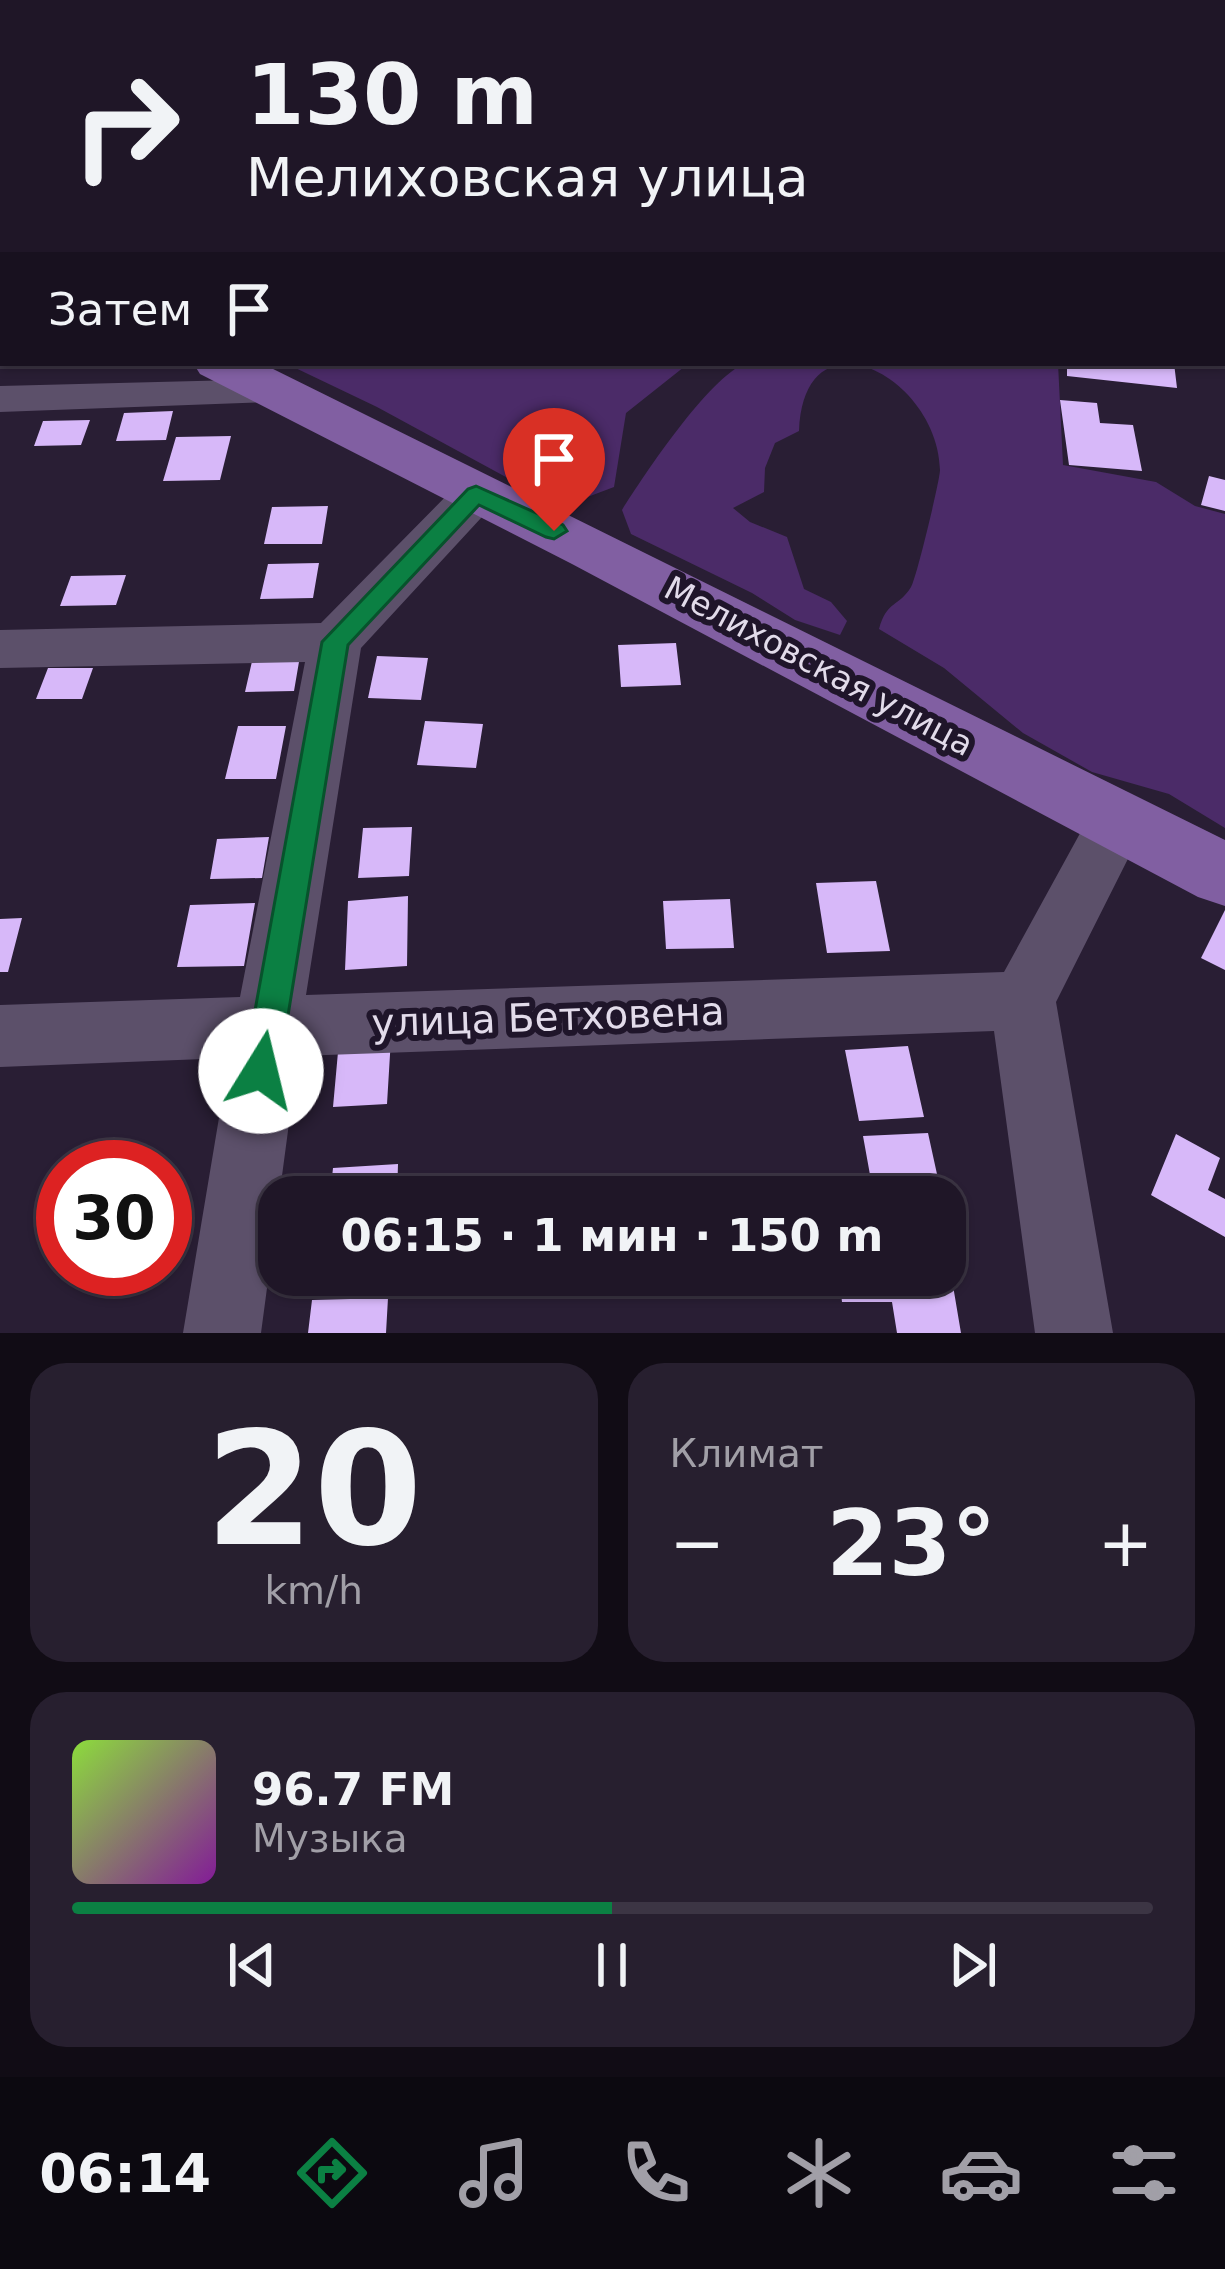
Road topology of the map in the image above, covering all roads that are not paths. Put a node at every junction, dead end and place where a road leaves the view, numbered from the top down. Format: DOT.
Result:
graph roads {
  1 [pos="225,366"];
  2 [pos="278,392"];
  3 [pos="0,399"];
  4 [pos="476,494"];
  5 [pos="335,642"];
  6 [pos="0,649"];
  7 [pos="1116,823"];
  8 [pos="1225,875"];
  9 [pos="1023,1001"];
  10 [pos="268,1027"];
  11 [pos="0,1036"];
  12 [pos="222,1333"];
  13 [pos="1074,1333"];
  1 -- 2 [label="main road, Мелиховская улица"];
  2 -- 3 [label="street"];
  2 -- 4 [label="main road, Мелиховская улица"];
  4 -- 5 [label="street"];
  4 -- 7 [label="main road, Мелиховская улица"];
  5 -- 6 [label="street"];
  5 -- 10 [label="street"];
  7 -- 8 [label="main road, Мелиховская улица"];
  7 -- 9 [label="street"];
  9 -- 10 [label="street, улица Бетховена"];
  9 -- 13 [label="street"];
  10 -- 11 [label="street, улица Бетховена"];
  10 -- 12 [label="street"];
}
